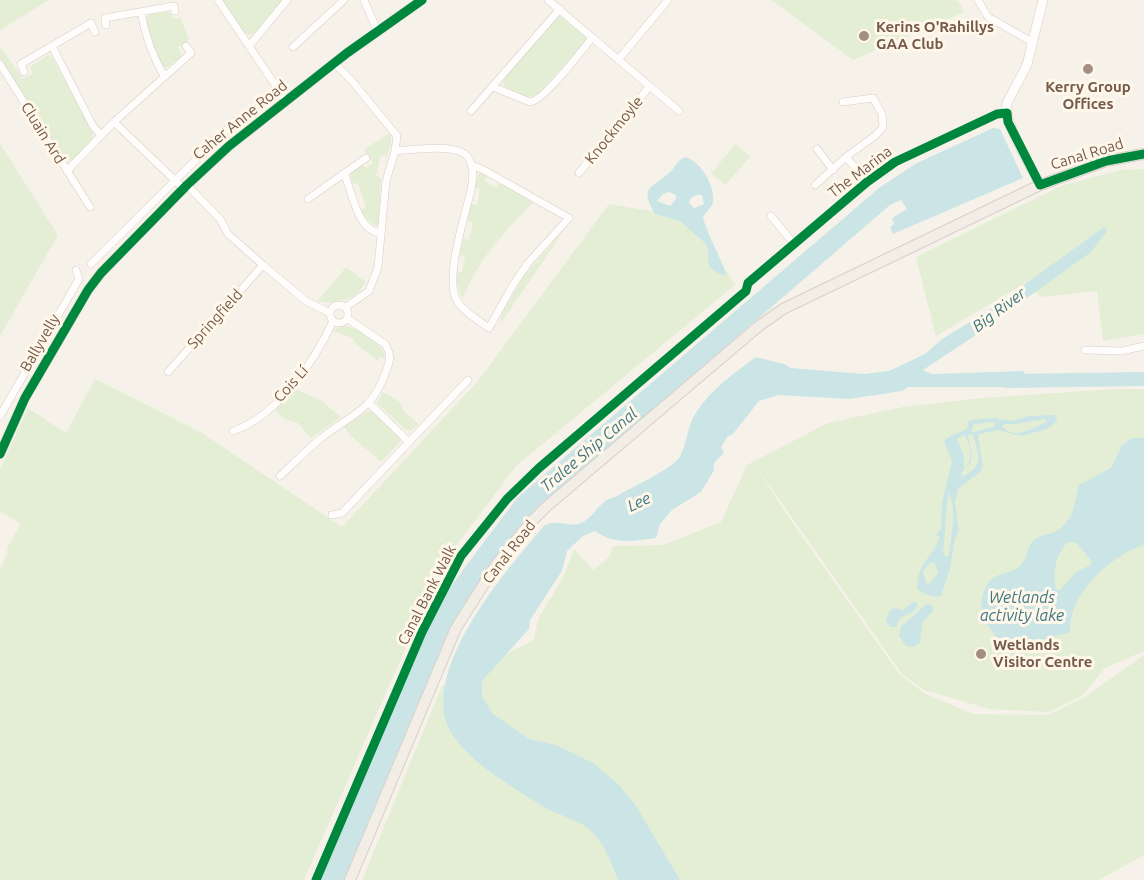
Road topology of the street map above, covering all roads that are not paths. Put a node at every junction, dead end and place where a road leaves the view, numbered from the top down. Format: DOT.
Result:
graph roads {
  1 [pos="218,0"];
  2 [pos="287,0"];
  3 [pos="344,0"];
  4 [pos="364,0"];
  5 [pos="548,0"];
  6 [pos="668,0"];
  7 [pos="978,0"];
  8 [pos="1043,0"];
  9 [pos="419,1"];
  10 [pos="560,9"];
  11 [pos="175,11"];
  12 [pos="141,12"];
  13 [pos="106,26"];
  14 [pos="377,30"];
  15 [pos="95,32"];
  16 [pos="592,38"];
  17 [pos="1032,42"];
  18 [pos="250,45"];
  19 [pos="52,46"];
  20 [pos="186,46"];
  21 [pos="293,47"];
  22 [pos="618,60"];
  23 [pos="334,63"];
  24 [pos="0,64"];
  25 [pos="24,72"];
  26 [pos="164,76"];
  27 [pos="492,87"];
  28 [pos="650,87"];
  29 [pos="286,101"];
  30 [pos="843,102"];
  31 [pos="471,111"];
  32 [pos="679,111"];
  33 [pos="1007,113"];
  34 [pos="235,121"];
  35 [pos="114,122"];
  36 [pos="101,135"];
  37 [pos="817,149"];
  38 [pos="395,151"];
  39 [pos="1144,154"];
  40 [pos="846,157"];
  41 [pos="366,158"];
  42 [pos="471,165"];
  43 [pos="833,170"];
  44 [pos="67,171"];
  45 [pos="344,173"];
  46 [pos="579,173"];
  47 [pos="174,180"];
  48 [pos="867,182"];
  49 [pos="815,185"];
  50 [pos="1040,185"];
  51 [pos="185,187"];
  52 [pos="308,199"];
  53 [pos="90,207"];
  54 [pos="771,216"];
  55 [pos="381,233"];
  56 [pos="794,244"];
  57 [pos="91,264"];
  58 [pos="263,265"];
  59 [pos="76,270"];
  60 [pos="93,282"];
  61 [pos="748,283"];
  62 [pos="346,308"];
  63 [pos="330,313"];
  64 [pos="348,318"];
  65 [pos="333,321"];
  66 [pos="41,345"];
  67 [pos="1144,346"];
  68 [pos="1085,350"];
  69 [pos="52,352"];
  70 [pos="168,372"];
  71 [pos="468,380"];
  72 [pos="369,404"];
  73 [pos="0,416"];
  74 [pos="233,431"];
  75 [pos="2,442"];
  76 [pos="410,442"];
  77 [pos="0,454"];
  78 [pos="280,476"];
  79 [pos="332,515"];
  80 [pos="350,880"];
  1 -- 18 [label="street"];
  2 -- 18 [label="street"];
  3 -- 21 [label="street"];
  4 -- 14 [label="street"];
  5 -- 10 [label="street, Knockmoyle"];
  6 -- 22 [label="street"];
  7 -- 17 [label="street"];
  8 -- 17 [label="main road"];
  9 -- 14 [label="street, Caher Anne Road"];
  10 -- 16 [label="street, Knockmoyle"];
  10 -- 27 [label="street"];
  11 -- 12 [label="street"];
  12 -- 13 [label="street"];
  12 -- 26 [label="street"];
  14 -- 23 [label="street, Caher Anne Road"];
  15 -- 19 [label="street"];
  16 -- 22 [label="street, Knockmoyle"];
  16 -- 27 [label="street"];
  17 -- 33 [label="main road"];
  18 -- 29 [label="street"];
  19 -- 25 [label="street"];
  19 -- 36 [label="street"];
  20 -- 26 [label="street, Cluain Ard"];
  22 -- 28 [label="street, Knockmoyle"];
  23 -- 29 [label="street, Caher Anne Road"];
  23 -- 38 [label="street"];
  24 -- 44 [label="street, Cluain Ard"];
  26 -- 35 [label="street, Cluain Ard"];
  27 -- 31 [label="street"];
  28 -- 32 [label="street, Knockmoyle"];
  28 -- 46 [label="street, Knockmoyle"];
  29 -- 51 [label="street, Caher Anne Road"];
  30 -- 40 [label="street, The Marina"];
  33 -- 48 [label="street, The Marina"];
  33 -- 50 [label="main road"];
  34 -- 47 [label="street"];
  35 -- 36 [label="street, Cluain Ard"];
  35 -- 47 [label="street"];
  36 -- 44 [label="street, Cluain Ard"];
  37 -- 43 [label="street, The Marina"];
  38 -- 42 [label="street"];
  38 -- 55 [label="street"];
  39 -- 50 [label="main road, Canal Road"];
  40 -- 43 [label="street, The Marina"];
  40 -- 48 [label="street, The Marina"];
  41 -- 45 [label="street"];
  42 -- 42 [label="street"];
  43 -- 49 [label="street, The Marina"];
  44 -- 53 [label="street, Cluain Ard"];
  45 -- 52 [label="street"];
  45 -- 55 [label="street"];
  47 -- 51 [label="street"];
  47 -- 57 [label="street"];
  48 -- 56 [label="street, The Marina"];
  50 -- 80 [label="main road, Canal Road"];
  51 -- 58 [label="street"];
  51 -- 60 [label="street, Caher Anne Road"];
  54 -- 56 [label="street"];
  55 -- 62 [label="street"];
  56 -- 61 [label="street, The Marina"];
  58 -- 63 [label="street"];
  58 -- 70 [label="street, Springfield"];
  59 -- 66 [label="street"];
  60 -- 69 [label="street, Ballyvelly"];
  62 -- 63 [label="street"];
  62 -- 64 [label="street"];
  63 -- 65 [label="street"];
  64 -- 65 [label="street"];
  64 -- 72 [label="street"];
  65 -- 74 [label="street, Cois Lí"];
  66 -- 69 [label="street"];
  66 -- 73 [label="street"];
  67 -- 68 [label="street"];
  69 -- 75 [label="street, Ballyvelly"];
  71 -- 76 [label="street"];
  72 -- 76 [label="street"];
  72 -- 78 [label="street"];
  75 -- 77 [label="street, Ballyvelly"];
  76 -- 79 [label="street"];
}
